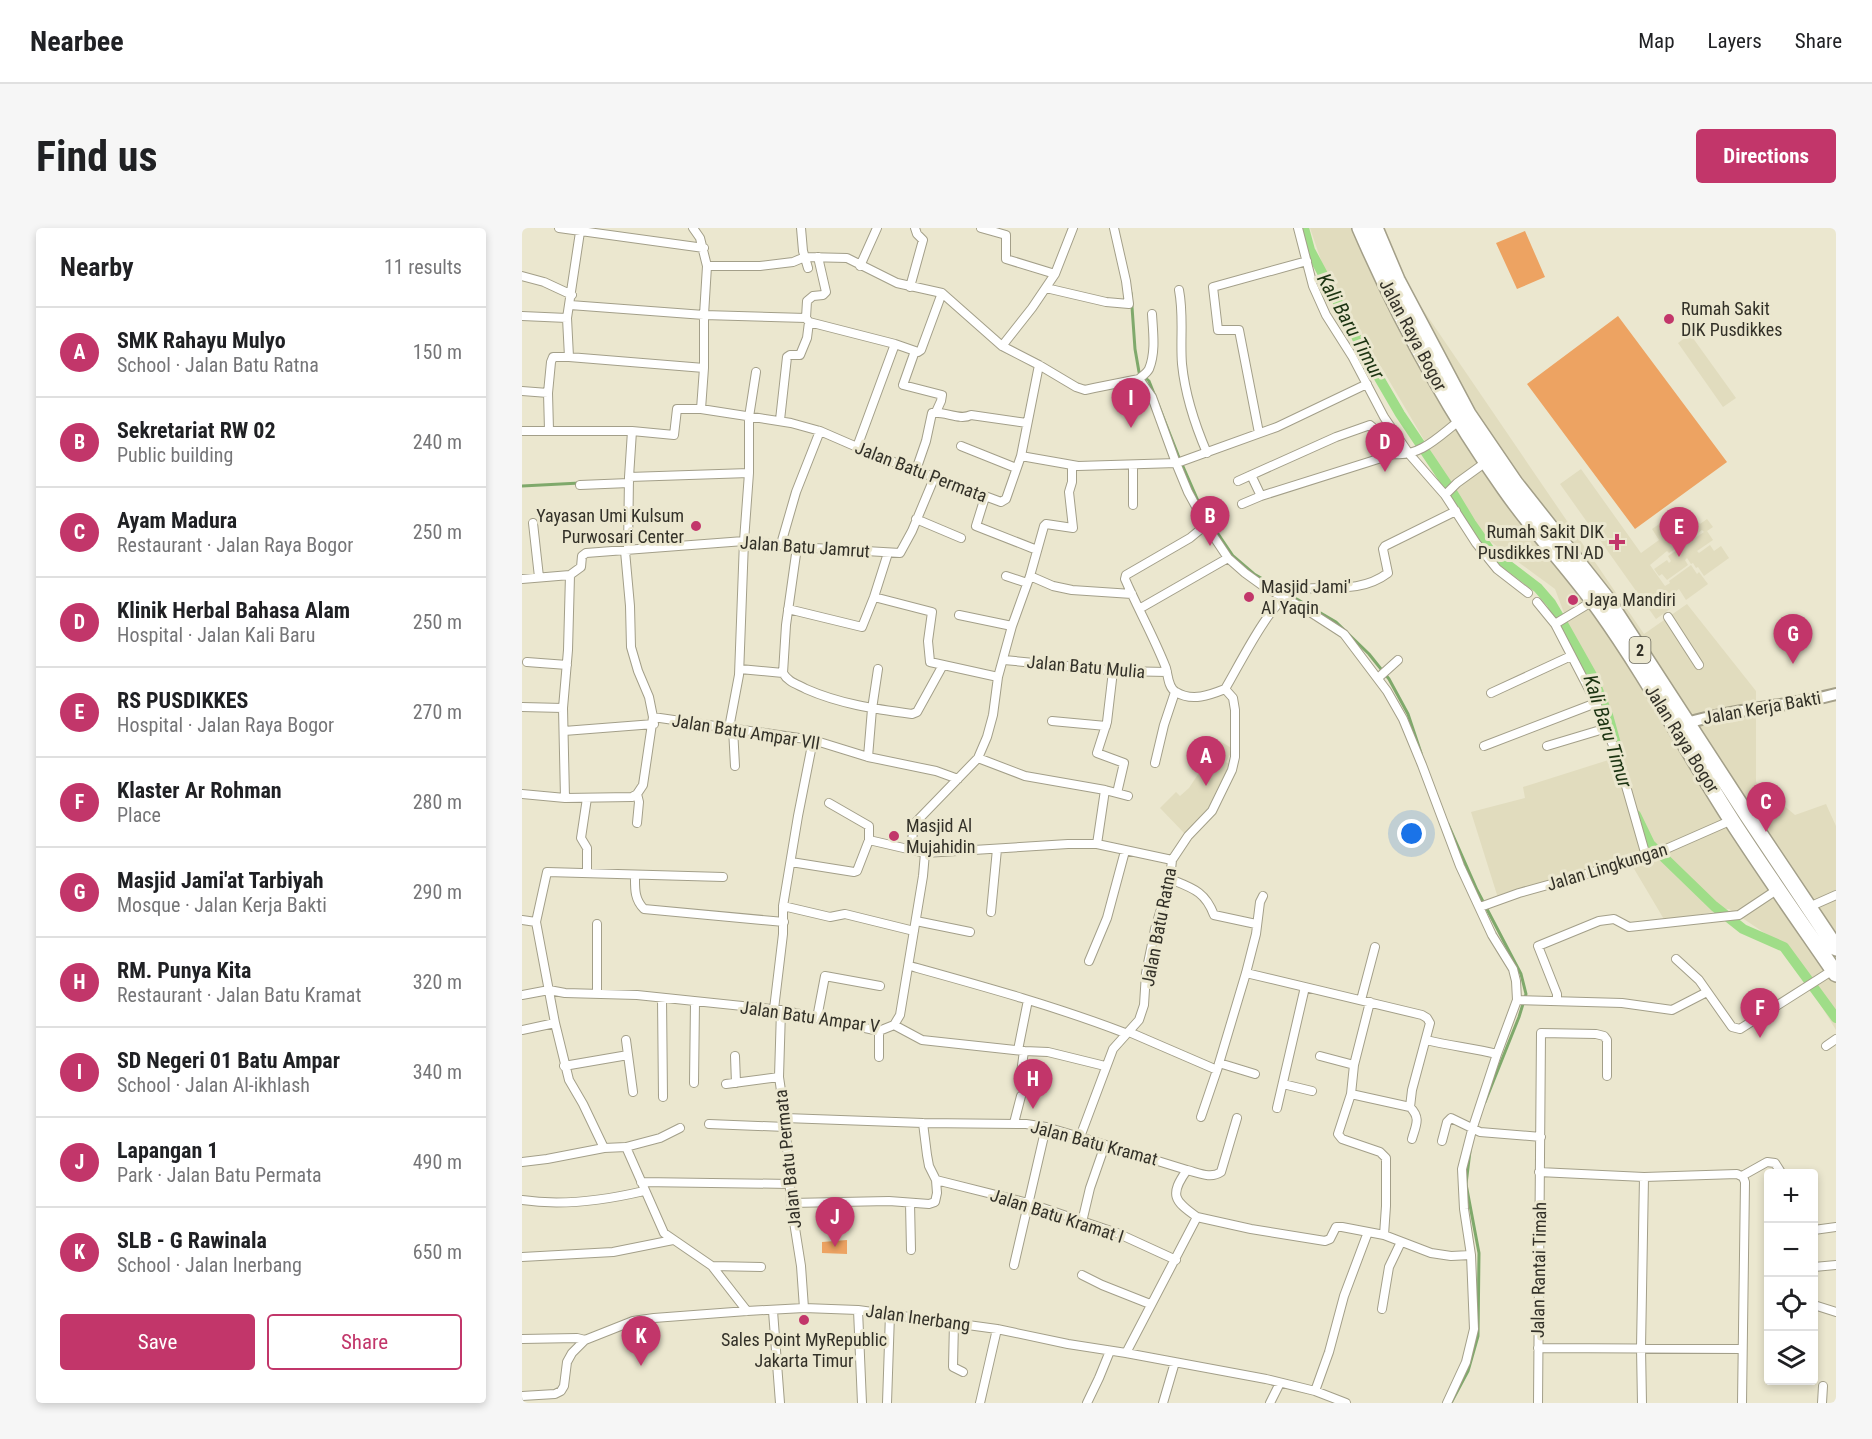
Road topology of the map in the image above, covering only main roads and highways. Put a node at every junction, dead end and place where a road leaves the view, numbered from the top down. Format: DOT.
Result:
graph roads {
  1 [pos="1360,228"];
  2 [pos="1375,228"];
  3 [pos="1520,499"];
  4 [pos="1628,643"];
  5 [pos="1682,726"];
  6 [pos="1836,948"];
  7 [pos="1833,972"];
  1 -- 3 [label="highway, Jalan Raya Bogor / 2"];
  2 -- 3 [label="highway, Jalan Raya Bogor / 2"];
  3 -- 4 [label="highway, Jalan Raya Bogor / 2"];
  3 -- 4 [label="highway, Jalan Raya Bogor / 2"];
  4 -- 5 [label="highway, Jalan Raya Bogor / 2"];
  5 -- 6 [label="highway, Jalan Raya Bogor / 2"];
  5 -- 7 [label="highway, Jalan Raya Bogor / 2"];
}
